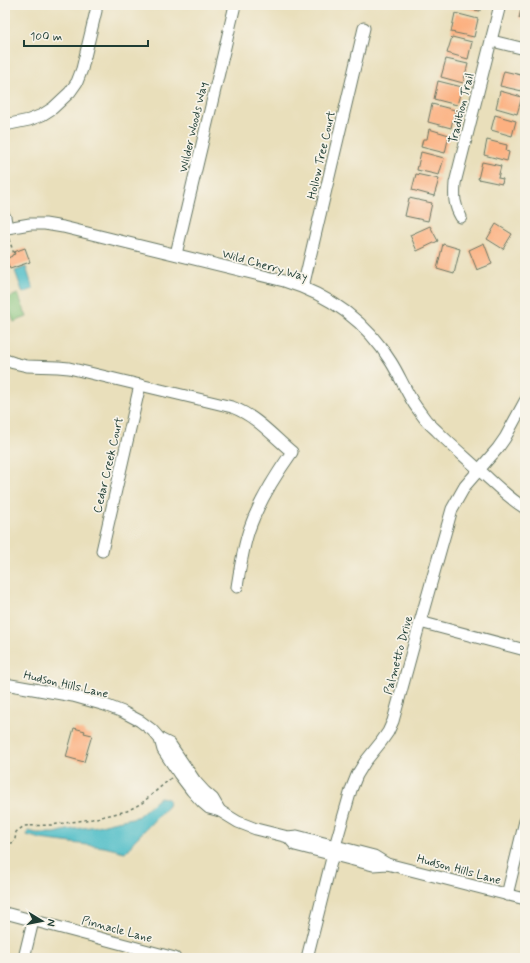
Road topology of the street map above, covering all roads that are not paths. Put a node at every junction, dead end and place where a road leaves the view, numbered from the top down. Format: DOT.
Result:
graph roads {
  1 [pos="96,5"];
  2 [pos="235,5"];
  3 [pos="500,5"];
  4 [pos="364,28"];
  5 [pos="492,41"];
  6 [pos="525,49"];
  7 [pos="5,125"];
  8 [pos="461,218"];
  9 [pos="6,228"];
  10 [pos="176,254"];
  11 [pos="303,287"];
  12 [pos="5,360"];
  13 [pos="140,385"];
  14 [pos="525,401"];
  15 [pos="479,469"];
  16 [pos="525,508"];
  17 [pos="102,550"];
  18 [pos="237,587"];
  19 [pos="420,622"];
  20 [pos="525,650"];
  21 [pos="5,684"];
  22 [pos="525,821"];
  23 [pos="334,850"];
  24 [pos="507,895"];
  25 [pos="525,900"];
  26 [pos="5,913"];
  27 [pos="33,921"];
  28 [pos="164,956"];
  29 [pos="24,958"];
  30 [pos="175,958"];
  31 [pos="307,958"];
  1 -- 7 [label="street"];
  2 -- 10 [label="street, Wilder Woods Way"];
  3 -- 5 [label="street, Tradition Trail"];
  4 -- 11 [label="street, Hollow Tree Court"];
  5 -- 6 [label="street"];
  5 -- 8 [label="street, Tradition Trail"];
  9 -- 10 [label="street, Wild Cherry Way"];
  10 -- 11 [label="street, Wild Cherry Way"];
  11 -- 15 [label="street, Wild Cherry Way"];
  12 -- 13 [label="street"];
  13 -- 17 [label="street, Cedar Creek Court"];
  13 -- 18 [label="street"];
  14 -- 15 [label="street, Palmetto Drive"];
  15 -- 16 [label="street, Wild Cherry Way"];
  15 -- 19 [label="street, Palmetto Drive"];
  19 -- 20 [label="street"];
  19 -- 23 [label="street, Palmetto Drive"];
  21 -- 23 [label="street, Hudson Hills Lane"];
  22 -- 24 [label="street"];
  23 -- 24 [label="street, Hudson Hills Lane"];
  23 -- 31 [label="street, Palmetto Drive"];
  24 -- 25 [label="street, Hudson Hills Lane"];
  26 -- 27 [label="street, Pinnacle Lane"];
  27 -- 28 [label="street, Pinnacle Lane"];
  27 -- 29 [label="street"];
  28 -- 30 [label="street, Pinnacle Lane"];
}
